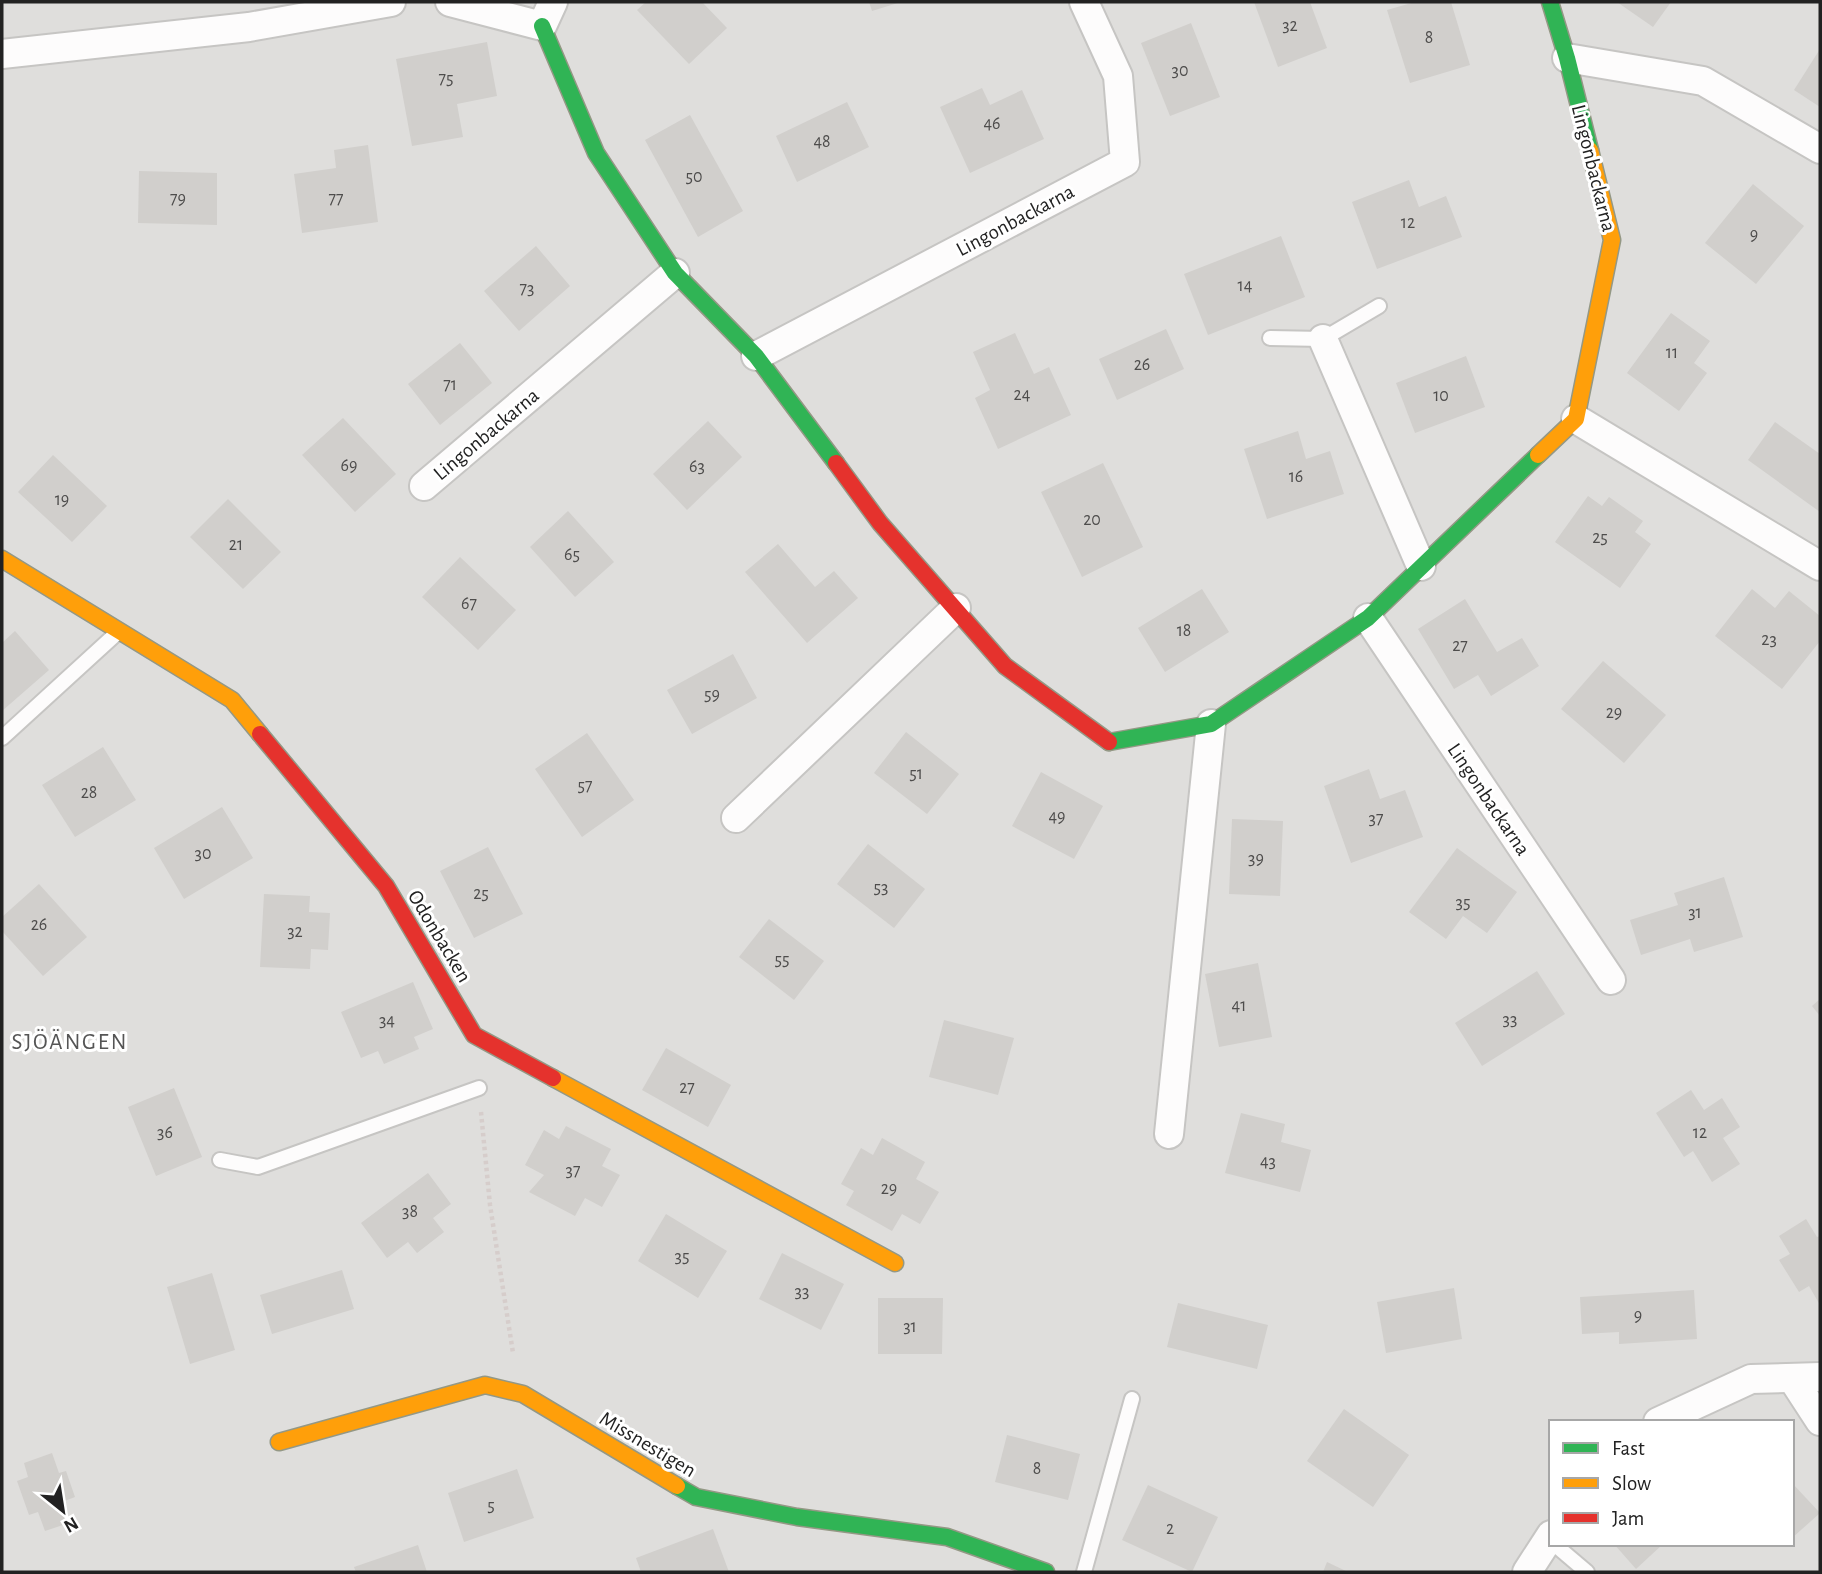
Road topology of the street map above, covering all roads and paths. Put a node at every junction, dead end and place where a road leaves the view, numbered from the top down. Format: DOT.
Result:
graph roads {
  1 [pos="391,2"];
  2 [pos="450,2"];
  3 [pos="1084,2"];
  4 [pos="1550,2"];
  5 [pos="247,14"];
  6 [pos="547,14"];
  7 [pos="2,54"];
  8 [pos="1567,58"];
  9 [pos="1820,149"];
  10 [pos="676,273"];
  11 [pos="1379,306"];
  12 [pos="1270,338"];
  13 [pos="1323,339"];
  14 [pos="756,356"];
  15 [pos="1576,419"];
  16 [pos="424,486"];
  17 [pos="2,559"];
  18 [pos="1421,566"];
  19 [pos="1820,566"];
  20 [pos="956,608"];
  21 [pos="1368,618"];
  22 [pos="120,631"];
  23 [pos="1211,724"];
  24 [pos="2,738"];
  25 [pos="736,818"];
  26 [pos="1611,980"];
  27 [pos="479,1088"];
  28 [pos="1169,1134"];
  29 [pos="220,1160"];
  30 [pos="895,1262"];
  31 [pos="1820,1377"];
  32 [pos="1792,1378"];
  33 [pos="523,1394"];
  34 [pos="1132,1399"];
  35 [pos="1662,1420"];
  36 [pos="1820,1422"];
  37 [pos="279,1442"];
  38 [pos="1549,1543"];
  39 [pos="1558,1546"];
  40 [pos="1046,1572"];
  41 [pos="1084,1572"];
  42 [pos="1527,1572"];
  43 [pos="1587,1572"];
  1 -- 5 [label="street"];
  2 -- 6 [label="street"];
  3 -- 14 [label="street, Lingonbackarna"];
  4 -- 8 [label="street, Lingonbackarna"];
  5 -- 7 [label="street"];
  6 -- 10 [label="street"];
  8 -- 9 [label="street"];
  8 -- 15 [label="street, Lingonbackarna"];
  10 -- 14 [label="street"];
  10 -- 16 [label="street, Lingonbackarna"];
  11 -- 13 [label="lane"];
  12 -- 13 [label="lane"];
  13 -- 18 [label="street"];
  14 -- 20 [label="street"];
  15 -- 18 [label="street"];
  15 -- 19 [label="street"];
  17 -- 22 [label="street, Odonbacken"];
  18 -- 21 [label="street"];
  20 -- 23 [label="street"];
  20 -- 25 [label="street"];
  21 -- 23 [label="street"];
  21 -- 26 [label="street, Lingonbackarna"];
  22 -- 24 [label="lane"];
  22 -- 30 [label="street, Odonbacken"];
  23 -- 28 [label="street"];
  27 -- 29 [label="lane"];
  27 -- 33 [label="path"];
  31 -- 32 [label="street"];
  32 -- 35 [label="street"];
  32 -- 36 [label="street"];
  33 -- 37 [label="street, Missnestigen"];
  33 -- 40 [label="street, Missnestigen"];
  34 -- 41 [label="lane"];
  38 -- 42 [label="street"];
  39 -- 43 [label="lane"];
}
